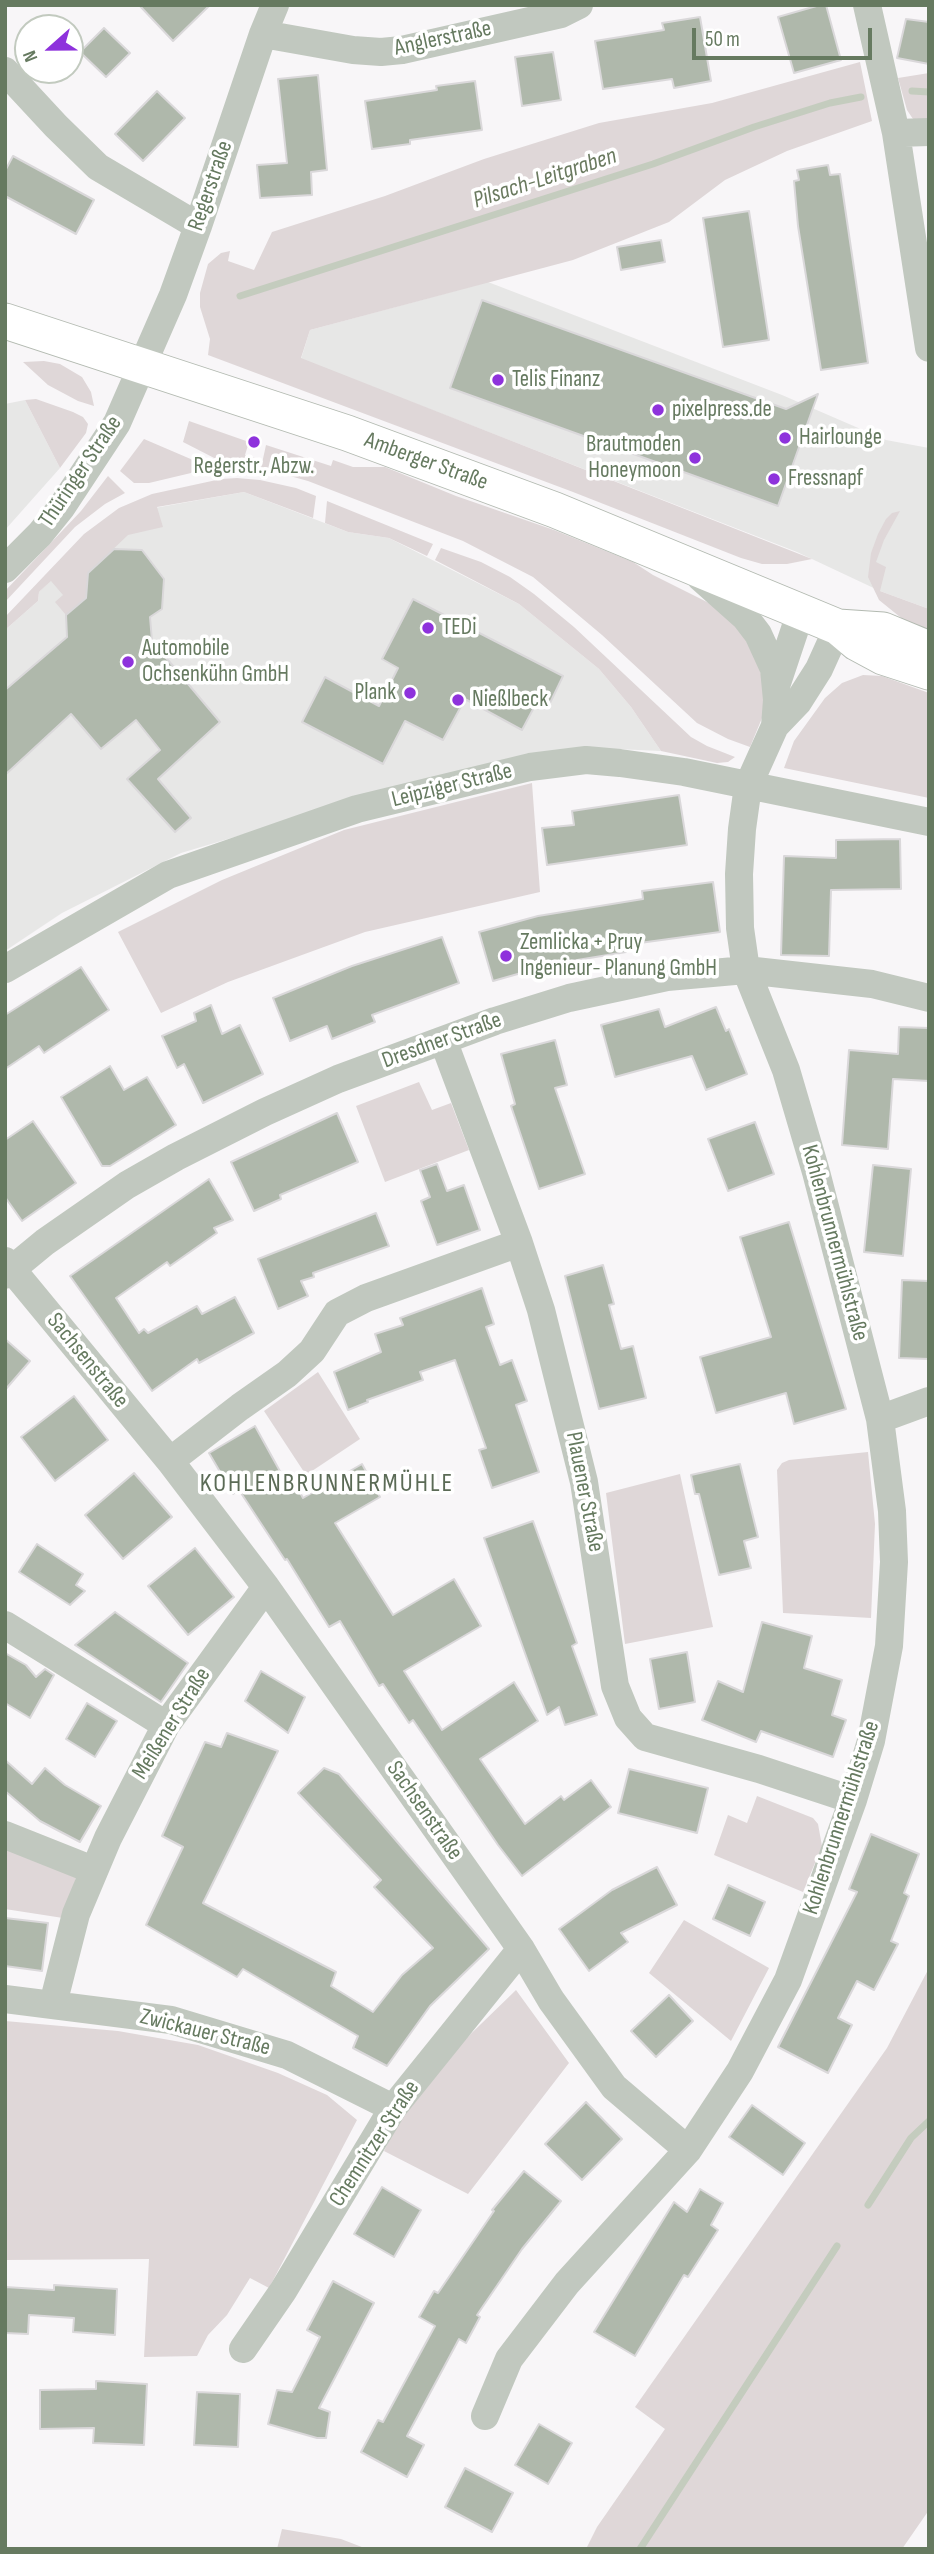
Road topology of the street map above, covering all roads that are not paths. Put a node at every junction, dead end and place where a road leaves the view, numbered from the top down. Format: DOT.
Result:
graph roads {
  1 [pos="275,5"];
  2 [pos="579,5"];
  3 [pos="867,5"];
  4 [pos="263,34"];
  5 [pos="5,71"];
  6 [pos="929,132"];
  7 [pos="896,133"];
  8 [pos="198,226"];
  9 [pos="5,321"];
  10 [pos="929,348"];
  11 [pos="144,365"];
  12 [pos="674,558"];
  13 [pos="5,569"];
  14 [pos="801,611"];
  15 [pos="838,627"];
  16 [pos="929,649"];
  17 [pos="929,672"];
  18 [pos="776,683"];
  19 [pos="775,726"];
  20 [pos="748,786"];
  21 [pos="929,822"];
  22 [pos="5,969"];
  23 [pos="746,970"];
  24 [pos="929,998"];
  25 [pos="443,1040"];
  26 [pos="519,1243"];
  27 [pos="7,1268"];
  28 [pos="929,1401"];
  29 [pos="880,1419"];
  30 [pos="170,1461"];
  31 [pos="267,1587"];
  32 [pos="5,1625"];
  33 [pos="166,1725"];
  34 [pos="853,1800"];
  35 [pos="5,1835"];
  36 [pos="93,1870"];
  37 [pos="520,1949"];
  38 [pos="5,1999"];
  39 [pos="53,2004"];
  40 [pos="393,2108"];
  41 [pos="688,2150"];
  42 [pos="243,2349"];
  43 [pos="485,2416"];
  1 -- 4 [label="street, Regerstraße"];
  2 -- 4 [label="street, Anglerstraße"];
  3 -- 7 [label="street"];
  4 -- 8 [label="street, Regerstraße"];
  5 -- 8 [label="street"];
  6 -- 7 [label="street"];
  7 -- 10 [label="street"];
  8 -- 11 [label="street, Regerstraße"];
  9 -- 11 [label="main road, Amberger Straße"];
  11 -- 12 [label="main road, Amberger Straße"];
  11 -- 13 [label="street, Thüringer Straße"];
  12 -- 14 [label="main road, Amberger Straße"];
  12 -- 18 [label="street, Kohlenbrunnermühlstraße"];
  14 -- 15 [label="main road, Amberger Straße"];
  14 -- 18 [label="street, Kohlenbrunnermühlstraße"];
  15 -- 16 [label="main road, Amberger Straße"];
  15 -- 17 [label="main road, Amberger Straße"];
  15 -- 19 [label="street, Kohlenbrunnermühlstraße"];
  18 -- 19 [label="street, Kohlenbrunnermühlstraße"];
  19 -- 20 [label="street, Kohlenbrunnermühlstraße"];
  20 -- 21 [label="street, Leipziger Straße"];
  20 -- 22 [label="street, Leipziger Straße"];
  20 -- 23 [label="street, Kohlenbrunnermühlstraße"];
  23 -- 24 [label="street, Dresdner Straße"];
  23 -- 25 [label="street, Dresdner Straße"];
  23 -- 29 [label="street, Kohlenbrunnermühlstraße"];
  25 -- 26 [label="street, Plauener Straße"];
  25 -- 27 [label="street, Dresdner Straße"];
  26 -- 30 [label="street"];
  26 -- 34 [label="street, Plauener Straße"];
  27 -- 30 [label="street, Sachsenstraße"];
  28 -- 29 [label="street"];
  29 -- 34 [label="street, Kohlenbrunnermühlstraße"];
  30 -- 31 [label="street, Sachsenstraße"];
  31 -- 33 [label="street, Meißener Straße"];
  31 -- 37 [label="street, Sachsenstraße"];
  32 -- 33 [label="street"];
  33 -- 36 [label="street, Meißener Straße"];
  34 -- 41 [label="street, Kohlenbrunnermühlstraße"];
  35 -- 36 [label="street"];
  36 -- 39 [label="street, Meißener Straße"];
  37 -- 40 [label="street, Chemnitzer Straße"];
  37 -- 41 [label="street, Sachsenstraße"];
  38 -- 39 [label="street, Zwickauer Straße"];
  39 -- 40 [label="street, Zwickauer Straße"];
  40 -- 42 [label="street, Chemnitzer Straße"];
  41 -- 43 [label="street, Kohlenbrunnermühlstraße"];
}
